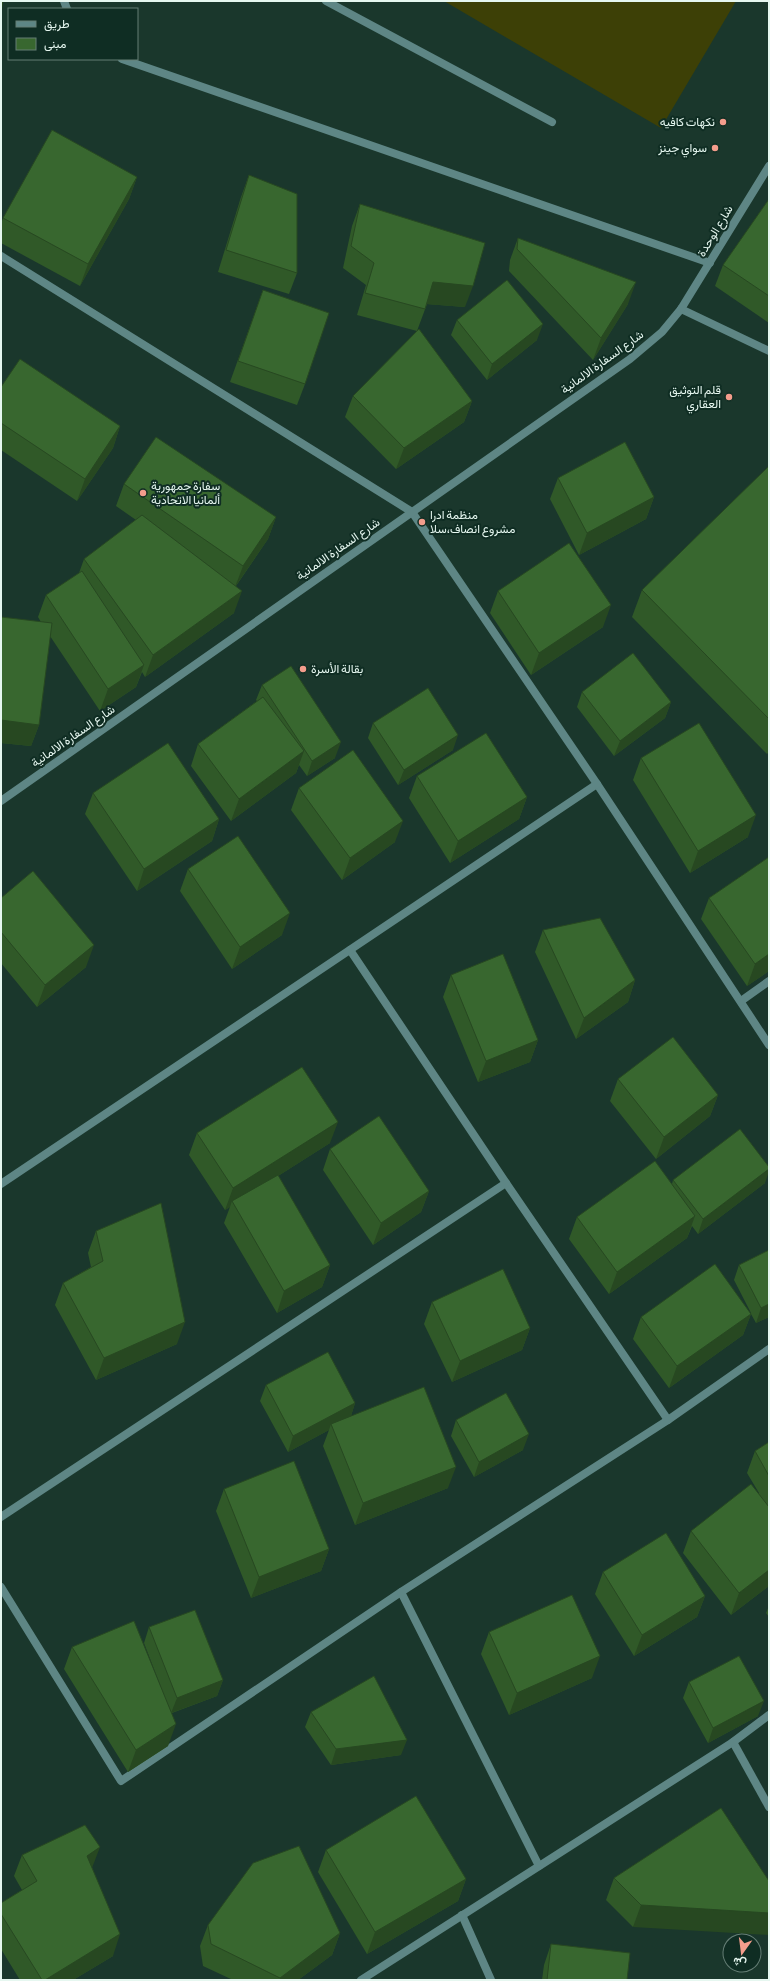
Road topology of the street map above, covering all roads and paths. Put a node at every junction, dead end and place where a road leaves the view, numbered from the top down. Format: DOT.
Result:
graph roads {
  1 [pos="326,1"];
  2 [pos="125,60"];
  3 [pos="552,122"];
  4 [pos="769,166"];
  5 [pos="1,256"];
  6 [pos="710,263"];
  7 [pos="680,309"];
  8 [pos="769,351"];
  9 [pos="412,512"];
  10 [pos="597,784"];
  11 [pos="1,801"];
  12 [pos="350,950"];
  13 [pos="769,981"];
  14 [pos="741,1001"];
  15 [pos="769,1045"];
  16 [pos="1,1184"];
  17 [pos="506,1184"];
  18 [pos="769,1349"];
  19 [pos="668,1420"];
  20 [pos="1,1517"];
  21 [pos="1,1587"];
  22 [pos="401,1592"];
  23 [pos="769,1715"];
  24 [pos="733,1742"];
  25 [pos="769,1807"];
  26 [pos="539,1866"];
  27 [pos="462,1915"];
  28 [pos="361,1980"];
  29 [pos="491,1980"];
  1 -- 3 [label="street"];
  2 -- 6 [label="street"];
  4 -- 6 [label="street, شارع الوحدة"];
  5 -- 9 [label="street"];
  6 -- 7 [label="street, شارع الوحدة"];
  7 -- 8 [label="street"];
  7 -- 9 [label="street, شارع السفارة الالمانية"];
  9 -- 10 [label="street"];
  9 -- 11 [label="street, شارع السفارة الالمانية"];
  10 -- 12 [label="street"];
  10 -- 14 [label="street"];
  12 -- 16 [label="street"];
  12 -- 17 [label="street"];
  13 -- 14 [label="street"];
  14 -- 15 [label="street"];
  17 -- 19 [label="street"];
  17 -- 20 [label="street"];
  18 -- 19 [label="street"];
  19 -- 22 [label="street"];
  21 -- 22 [label="street"];
  22 -- 26 [label="street"];
  23 -- 24 [label="street"];
  24 -- 25 [label="street"];
  24 -- 26 [label="street"];
  26 -- 27 [label="street"];
  27 -- 28 [label="street"];
  27 -- 29 [label="street"];
}
